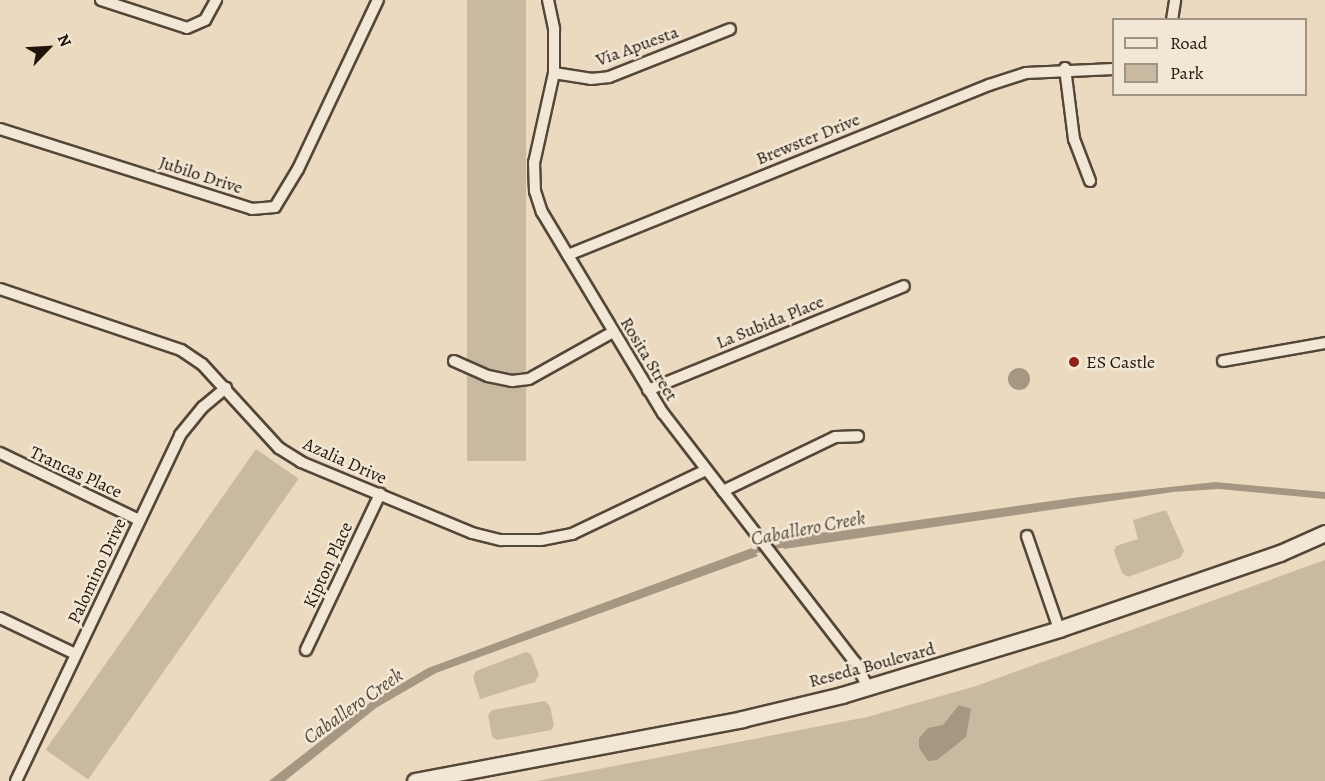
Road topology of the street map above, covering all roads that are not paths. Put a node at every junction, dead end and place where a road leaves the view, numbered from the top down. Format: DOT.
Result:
graph roads {
  1 [pos="101,0"];
  2 [pos="216,0"];
  3 [pos="378,0"];
  4 [pos="548,0"];
  5 [pos="1175,0"];
  6 [pos="1172,18"];
  7 [pos="730,29"];
  8 [pos="1065,68"];
  9 [pos="1112,69"];
  10 [pos="554,73"];
  11 [pos="0,129"];
  12 [pos="1090,181"];
  13 [pos="568,255"];
  14 [pos="904,286"];
  15 [pos="0,289"];
  16 [pos="613,332"];
  17 [pos="1325,343"];
  18 [pos="454,361"];
  19 [pos="1223,362"];
  20 [pos="226,388"];
  21 [pos="648,390"];
  22 [pos="858,436"];
  23 [pos="0,453"];
  24 [pos="706,470"];
  25 [pos="723,491"];
  26 [pos="380,494"];
  27 [pos="139,520"];
  28 [pos="1325,533"];
  29 [pos="1027,536"];
  30 [pos="0,618"];
  31 [pos="1059,629"];
  32 [pos="306,650"];
  33 [pos="75,654"];
  34 [pos="868,687"];
  35 [pos="16,781"];
  36 [pos="415,781"];
  1 -- 2 [label="street"];
  3 -- 11 [label="street, Jubilo Drive"];
  4 -- 10 [label="street, Rosita Street"];
  5 -- 6 [label="street"];
  7 -- 10 [label="street, Via Apuesta"];
  8 -- 9 [label="street, Brewster Drive"];
  8 -- 12 [label="street"];
  8 -- 13 [label="street, Brewster Drive"];
  10 -- 13 [label="street, Rosita Street"];
  13 -- 16 [label="street, Rosita Street"];
  14 -- 21 [label="street, La Subida Place"];
  15 -- 20 [label="street, Azalia Drive"];
  16 -- 18 [label="street"];
  16 -- 21 [label="street, Rosita Street"];
  17 -- 19 [label="street"];
  20 -- 26 [label="street, Azalia Drive"];
  20 -- 27 [label="street, Palomino Drive"];
  21 -- 24 [label="street, Rosita Street"];
  22 -- 25 [label="street"];
  23 -- 27 [label="street, Trancas Place"];
  24 -- 25 [label="street, Rosita Street"];
  24 -- 26 [label="street, Azalia Drive"];
  25 -- 34 [label="street, Rosita Street"];
  26 -- 32 [label="street, Kipton Place"];
  27 -- 33 [label="street, Palomino Drive"];
  28 -- 31 [label="main road, Reseda Boulevard"];
  29 -- 31 [label="street"];
  30 -- 33 [label="street"];
  31 -- 34 [label="main road, Reseda Boulevard"];
  33 -- 35 [label="street, Palomino Drive"];
  34 -- 36 [label="main road, Reseda Boulevard"];
}
